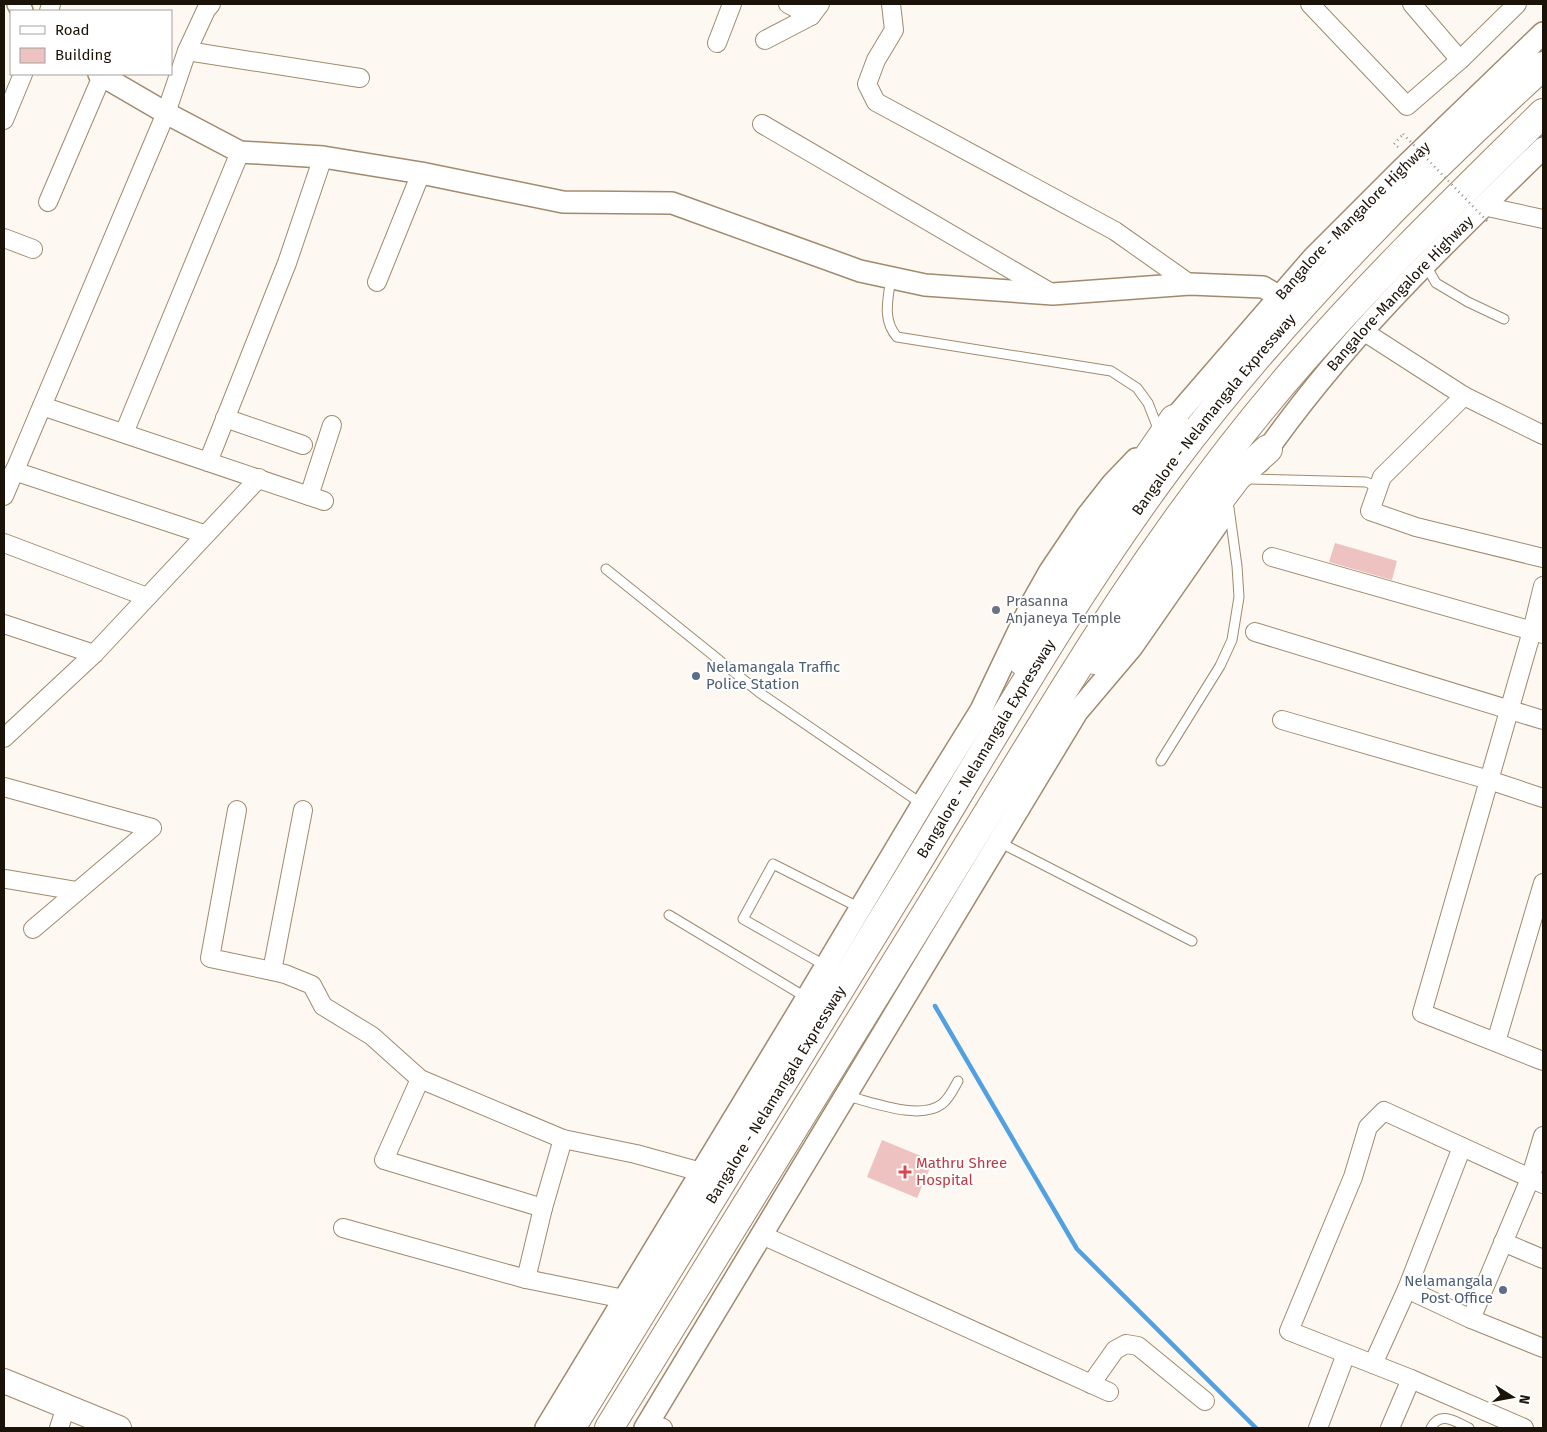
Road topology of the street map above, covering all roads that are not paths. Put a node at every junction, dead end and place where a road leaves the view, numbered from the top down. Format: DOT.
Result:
graph roads {
  1 [pos="211,4"];
  2 [pos="732,4"];
  3 [pos="788,4"];
  4 [pos="891,4"];
  5 [pos="1310,4"];
  6 [pos="1412,4"];
  7 [pos="1517,4"];
  8 [pos="815,10"];
  9 [pos="1543,33"];
  10 [pos="765,40"];
  11 [pos="717,42"];
  12 [pos="187,51"];
  13 [pos="1460,60"];
  14 [pos="1543,66"];
  15 [pos="23,75"];
  16 [pos="101,75"];
  17 [pos="360,78"];
  18 [pos="166,113"];
  19 [pos="1543,114"];
  20 [pos="4,120"];
  21 [pos="762,124"];
  22 [pos="1543,148"];
  23 [pos="240,152"];
  24 [pos="323,157"];
  25 [pos="421,173"];
  26 [pos="48,202"];
  27 [pos="1485,214"];
  28 [pos="1543,219"];
  29 [pos="4,238"];
  30 [pos="33,249"];
  31 [pos="1425,264"];
  32 [pos="891,278"];
  33 [pos="377,282"];
  34 [pos="1190,284"];
  35 [pos="1053,294"];
  36 [pos="1280,297"];
  37 [pos="1504,319"];
  38 [pos="1363,332"];
  39 [pos="1464,396"];
  40 [pos="42,406"];
  41 [pos="225,418"];
  42 [pos="332,426"];
  43 [pos="1167,427"];
  44 [pos="124,433"];
  45 [pos="1543,435"];
  46 [pos="303,445"];
  47 [pos="1268,449"];
  48 [pos="208,462"];
  49 [pos="14,471"];
  50 [pos="258,478"];
  51 [pos="1248,479"];
  52 [pos="1378,487"];
  53 [pos="4,496"];
  54 [pos="1229,508"];
  55 [pos="204,534"];
  56 [pos="4,543"];
  57 [pos="1272,557"];
  58 [pos="1543,558"];
  59 [pos="606,569"];
  60 [pos="1543,586"];
  61 [pos="147,597"];
  62 [pos="4,624"];
  63 [pos="1255,632"];
  64 [pos="1538,633"];
  65 [pos="94,654"];
  66 [pos="1066,686"];
  67 [pos="1509,709"];
  68 [pos="1282,720"];
  69 [pos="1543,720"];
  70 [pos="12,723"];
  71 [pos="996,730"];
  72 [pos="4,738"];
  73 [pos="1162,761"];
  74 [pos="1489,780"];
  75 [pos="4,787"];
  76 [pos="1543,798"];
  77 [pos="922,805"];
  78 [pos="237,810"];
  79 [pos="302,810"];
  80 [pos="999,842"];
  81 [pos="6,879"];
  82 [pos="1543,883"];
  83 [pos="77,892"];
  84 [pos="860,908"];
  85 [pos="669,914"];
  86 [pos="33,928"];
  87 [pos="1192,941"];
  88 [pos="826,966"];
  89 [pos="272,971"];
  90 [pos="807,998"];
  91 [pos="1496,1042"];
  92 [pos="1543,1061"];
  93 [pos="420,1079"];
  94 [pos="958,1081"];
  95 [pos="846,1096"];
  96 [pos="1543,1136"];
  97 [pos="563,1139"];
  98 [pos="1462,1147"];
  99 [pos="701,1172"];
  100 [pos="1536,1182"];
  101 [pos="543,1208"];
  102 [pos="343,1228"];
  103 [pos="762,1235"];
  104 [pos="1503,1242"];
  105 [pos="1543,1258"];
  106 [pos="526,1278"];
  107 [pos="1407,1289"];
  108 [pos="624,1299"];
  109 [pos="1471,1319"];
  110 [pos="1543,1348"];
  111 [pos="1346,1354"];
  112 [pos="1373,1364"];
  113 [pos="1411,1380"];
  114 [pos="4,1381"];
  115 [pos="1091,1384"];
  116 [pos="1109,1392"];
  117 [pos="1205,1402"];
  118 [pos="63,1417"];
  119 [pos="652,1426"];
  120 [pos="119,1428"];
  121 [pos="546,1428"];
  122 [pos="571,1428"];
  123 [pos="609,1428"];
  124 [pos="1318,1428"];
  125 [pos="1390,1428"];
  126 [pos="1431,1428"];
  127 [pos="1469,1428"];
  128 [pos="1524,1428"];
  1 -- 12 [label="street"];
  2 -- 11 [label="street"];
  3 -- 8 [label="street"];
  4 -- 34 [label="street"];
  5 -- 13 [label="street"];
  6 -- 13 [label="street"];
  7 -- 13 [label="street"];
  8 -- 10 [label="street"];
  9 -- 36 [label="street, Bangalore - Mangalore Highway"];
  12 -- 17 [label="street"];
  12 -- 18 [label="street"];
  14 -- 71 [label="highway, Bangalore - Nelamangala Expressway"];
  15 -- 20 [label="street"];
  16 -- 18 [label="street"];
  16 -- 26 [label="street"];
  18 -- 23 [label="street"];
  18 -- 40 [label="street"];
  19 -- 66 [label="highway"];
  21 -- 35 [label="street"];
  22 -- 27 [label="street, Bangalore-Mangalore Highway"];
  23 -- 24 [label="street"];
  23 -- 44 [label="street"];
  24 -- 25 [label="street"];
  24 -- 41 [label="street"];
  25 -- 32 [label="street"];
  25 -- 33 [label="street"];
  27 -- 28 [label="street"];
  27 -- 31 [label="street, Bangalore-Mangalore Highway"];
  29 -- 30 [label="street"];
  31 -- 37 [label="lane"];
  31 -- 38 [label="street, Bangalore-Mangalore Highway"];
  32 -- 35 [label="street"];
  32 -- 43 [label="lane"];
  34 -- 35 [label="street"];
  34 -- 36 [label="street"];
  36 -- 43 [label="street, Bangalore - Mangalore Highway"];
  38 -- 39 [label="street"];
  38 -- 47 [label="street, Bangalore-Mangalore Highway"];
  39 -- 45 [label="street"];
  39 -- 52 [label="street"];
  40 -- 44 [label="street"];
  40 -- 49 [label="street"];
  41 -- 46 [label="street"];
  41 -- 48 [label="street"];
  42 -- 50 [label="street"];
  43 -- 71 [label="highway"];
  43 -- 77 [label="street, Bangalore - Mangalore Highway"];
  44 -- 48 [label="street"];
  47 -- 51 [label="street, Bangalore-Mangalore Highway"];
  47 -- 66 [label="highway"];
  48 -- 50 [label="street"];
  49 -- 53 [label="street"];
  49 -- 55 [label="street"];
  50 -- 55 [label="street"];
  51 -- 52 [label="lane"];
  51 -- 54 [label="street, Bangalore-Mangalore Highway"];
  52 -- 58 [label="street"];
  54 -- 73 [label="lane"];
  54 -- 80 [label="street, Bangalore-Mangalore Highway"];
  55 -- 61 [label="street"];
  56 -- 61 [label="street"];
  57 -- 64 [label="street"];
  59 -- 77 [label="lane"];
  60 -- 64 [label="street"];
  61 -- 65 [label="street"];
  62 -- 65 [label="street"];
  63 -- 67 [label="street"];
  64 -- 67 [label="street"];
  65 -- 70 [label="street"];
  66 -- 123 [label="highway"];
  67 -- 69 [label="street"];
  67 -- 74 [label="street"];
  68 -- 74 [label="street"];
  70 -- 72 [label="street"];
  71 -- 122 [label="highway, Bangalore - Nelamangala Expressway"];
  74 -- 76 [label="street"];
  74 -- 91 [label="street"];
  75 -- 83 [label="street"];
  77 -- 84 [label="street, Bangalore - Mangalore Highway"];
  78 -- 89 [label="street"];
  79 -- 89 [label="street"];
  80 -- 87 [label="lane"];
  80 -- 95 [label="street, Bangalore-Mangalore Highway"];
  81 -- 83 [label="street"];
  82 -- 91 [label="street"];
  83 -- 86 [label="street"];
  84 -- 88 [label="street, Bangalore - Mangalore Highway"];
  84 -- 88 [label="lane"];
  85 -- 90 [label="lane"];
  88 -- 90 [label="street, Bangalore - Mangalore Highway"];
  89 -- 93 [label="street"];
  90 -- 99 [label="street, Bangalore - Mangalore Highway"];
  91 -- 92 [label="street"];
  93 -- 97 [label="street"];
  93 -- 101 [label="street"];
  94 -- 95 [label="lane"];
  95 -- 103 [label="street, Bangalore-Mangalore Highway"];
  96 -- 100 [label="street"];
  97 -- 99 [label="street"];
  97 -- 101 [label="street"];
  98 -- 100 [label="street"];
  98 -- 107 [label="street"];
  98 -- 111 [label="street"];
  99 -- 108 [label="street, Bangalore - Mangalore Highway"];
  100 -- 104 [label="street"];
  101 -- 106 [label="street"];
  102 -- 106 [label="street"];
  103 -- 115 [label="street"];
  103 -- 119 [label="street, Bangalore-Mangalore Highway"];
  104 -- 105 [label="street"];
  104 -- 109 [label="street"];
  106 -- 108 [label="street"];
  107 -- 109 [label="street"];
  107 -- 112 [label="street"];
  108 -- 121 [label="street, Bangalore - Mangalore Highway"];
  109 -- 110 [label="street"];
  111 -- 112 [label="street"];
  111 -- 124 [label="street"];
  112 -- 113 [label="street"];
  113 -- 125 [label="street"];
  113 -- 128 [label="street"];
  114 -- 118 [label="main road"];
  115 -- 116 [label="street"];
  115 -- 117 [label="street"];
  118 -- 120 [label="main road"];
  126 -- 127 [label="lane"];
}
